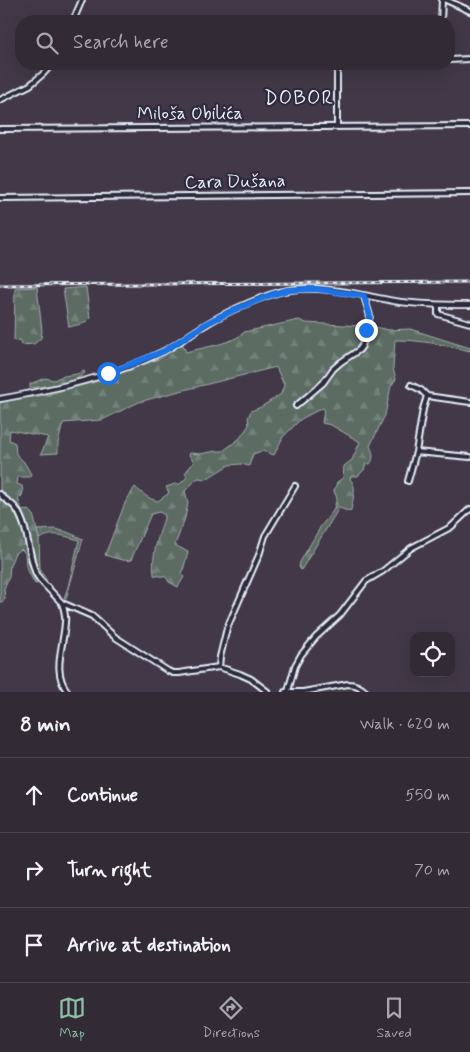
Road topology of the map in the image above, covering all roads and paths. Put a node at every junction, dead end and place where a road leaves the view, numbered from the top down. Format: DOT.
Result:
graph roads {
  1 [pos="82,0"];
  2 [pos="442,0"];
  3 [pos="446,0"];
  4 [pos="470,11"];
  5 [pos="76,15"];
  6 [pos="441,15"];
  7 [pos="470,59"];
  8 [pos="455,60"];
  9 [pos="47,70"];
  10 [pos="338,70"];
  11 [pos="0,100"];
  12 [pos="470,126"];
  13 [pos="337,127"];
  14 [pos="0,129"];
  15 [pos="470,193"];
  16 [pos="0,198"];
  17 [pos="364,296"];
  18 [pos="438,305"];
  19 [pos="470,305"];
  20 [pos="470,323"];
  21 [pos="411,385"];
  22 [pos="427,396"];
  23 [pos="0,399"];
  24 [pos="470,402"];
  25 [pos="296,406"];
  26 [pos="416,452"];
  27 [pos="470,457"];
  28 [pos="408,481"];
  29 [pos="295,486"];
  30 [pos="0,494"];
  31 [pos="470,509"];
  32 [pos="62,603"];
  33 [pos="219,668"];
  34 [pos="68,692"];
  35 [pos="268,692"];
  36 [pos="287,692"];
  37 [pos="366,692"];
  1 -- 5 [label="street"];
  2 -- 6 [label="street"];
  3 -- 4 [label="street"];
  7 -- 8 [label="street"];
  9 -- 11 [label="street"];
  10 -- 13 [label="street"];
  12 -- 13 [label="street, Miloša Obilića"];
  13 -- 14 [label="street, Miloša Obilića"];
  15 -- 16 [label="street, Cara Dušana"];
  17 -- 18 [label="main road"];
  17 -- 23 [label="main road"];
  17 -- 25 [label="street"];
  18 -- 19 [label="main road"];
  18 -- 20 [label="street"];
  21 -- 22 [label="street"];
  22 -- 24 [label="street"];
  22 -- 26 [label="street"];
  26 -- 27 [label="street"];
  26 -- 28 [label="street"];
  29 -- 33 [label="street"];
  30 -- 32 [label="street"];
  31 -- 36 [label="street"];
  32 -- 33 [label="street"];
  32 -- 34 [label="street"];
  33 -- 35 [label="street"];
  36 -- 37 [label="street"];
}
